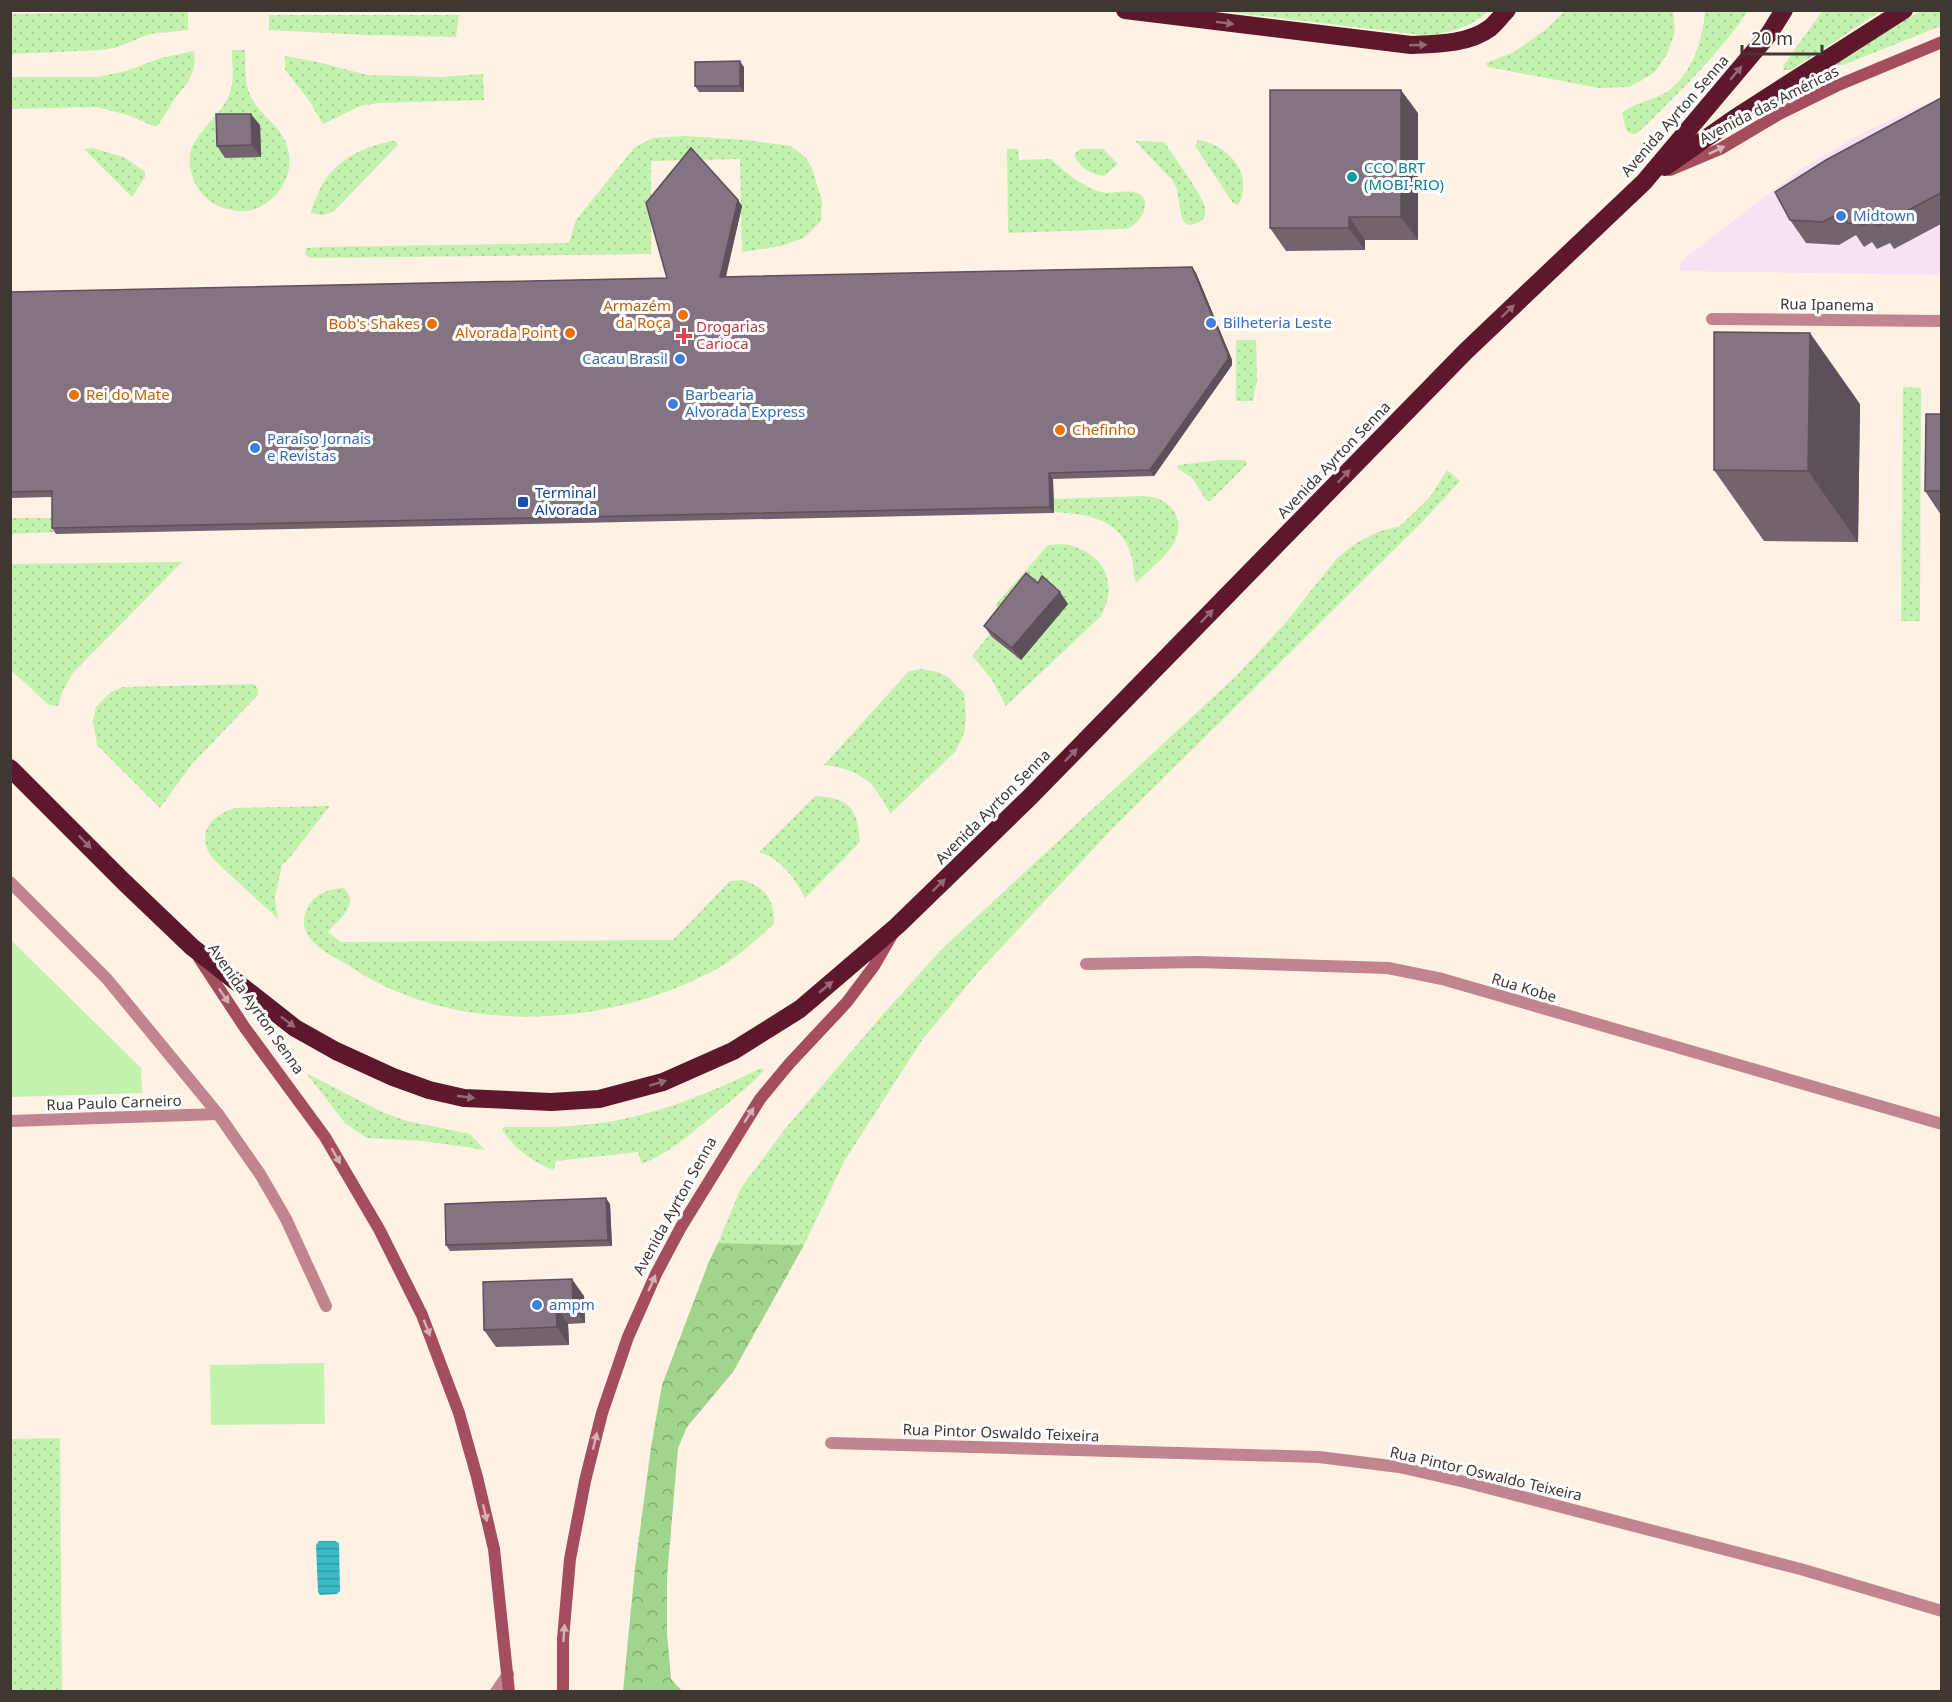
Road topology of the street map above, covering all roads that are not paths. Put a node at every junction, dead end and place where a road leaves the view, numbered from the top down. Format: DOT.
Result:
graph roads {
  1 [pos="1125,10"];
  2 [pos="1507,10"];
  3 [pos="1784,10"];
  4 [pos="1904,10"];
  5 [pos="1941,42"];
  6 [pos="1644,182"];
  7 [pos="1712,319"];
  8 [pos="1941,321"];
  9 [pos="10,768"];
  10 [pos="10,882"];
  11 [pos="897,926"];
  12 [pos="192,947"];
  13 [pos="1086,964"];
  14 [pos="218,1114"];
  15 [pos="10,1121"];
  16 [pos="1941,1124"];
  17 [pos="326,1306"];
  18 [pos="831,1443"];
  19 [pos="1941,1611"];
  20 [pos="508,1674"];
  21 [pos="496,1692"];
  22 [pos="509,1692"];
  23 [pos="562,1692"];
  1 -- 2 [label="highway, one-way"];
  6 -- 3 [label="highway, Avenida Ayrton Senna, one-way"];
  4 -- 6 [label="highway"];
  6 -- 5 [label="main road, Avenida das Américas, one-way"];
  11 -- 6 [label="highway, Avenida Ayrton Senna, one-way"];
  7 -- 8 [label="street, Rua Ipanema"];
  9 -- 12 [label="highway, Avenida Ayrton Senna, one-way"];
  10 -- 14 [label="street"];
  12 -- 11 [label="highway, Avenida Ayrton Senna, one-way"];
  23 -- 11 [label="main road, Avenida Ayrton Senna, one-way"];
  12 -- 20 [label="main road, Avenida Ayrton Senna, one-way"];
  13 -- 16 [label="street, Rua Kobe"];
  14 -- 15 [label="street, Rua Paulo Carneiro"];
  14 -- 17 [label="street"];
  18 -- 19 [label="street, Rua Pintor Oswaldo Teixeira"];
  20 -- 21 [label="street"];
  20 -- 22 [label="main road, Avenida Ayrton Senna"];
}
